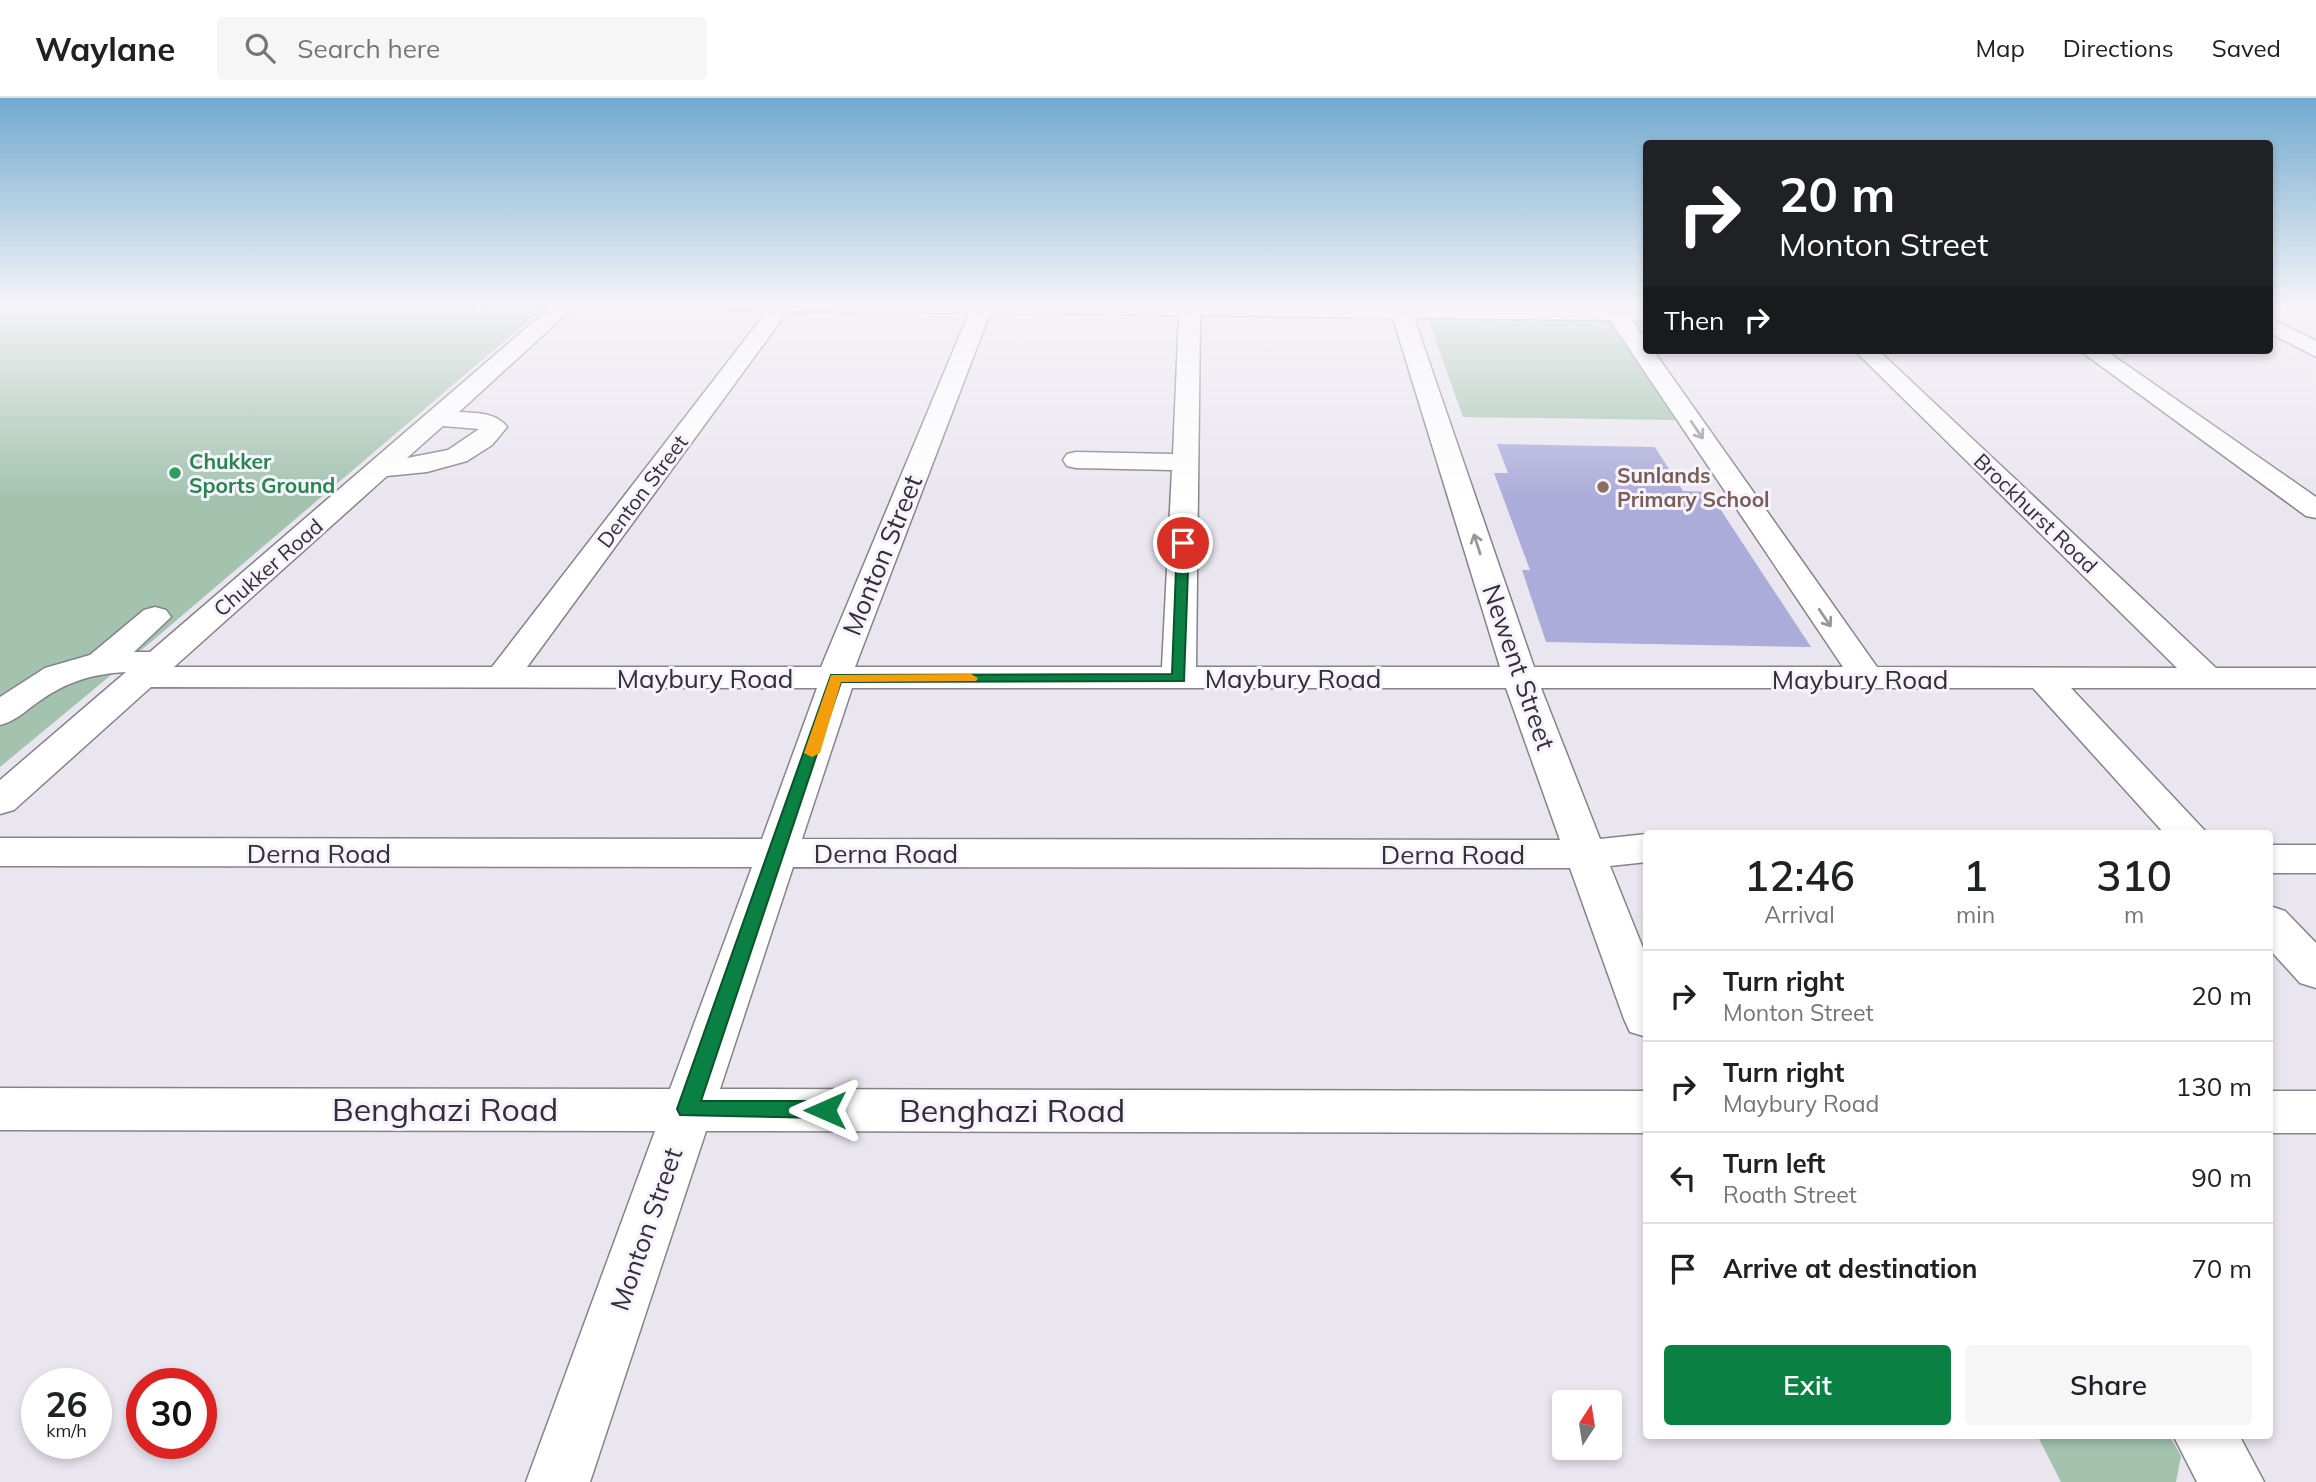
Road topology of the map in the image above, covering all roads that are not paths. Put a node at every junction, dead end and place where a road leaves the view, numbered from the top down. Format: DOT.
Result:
graph roads {
  1 [pos="494,369"];
  2 [pos="734,369"];
  3 [pos="957,369"];
  4 [pos="1189,369"];
  5 [pos="1420,369"];
  6 [pos="1654,369"];
  7 [pos="1884,369"];
  8 [pos="2116,369"];
  9 [pos="438,418"];
  10 [pos="1076,460"];
  11 [pos="1186,462"];
  12 [pos="381,468"];
  13 [pos="2316,510"];
  14 [pos="155,617"];
  15 [pos="103,661"];
  16 [pos="152,670"];
  17 [pos="502,677"];
  18 [pos="2206,677"];
  19 [pos="836,678"];
  20 [pos="1179,678"];
  21 [pos="1520,678"];
  22 [pos="1867,678"];
  23 [pos="2316,678"];
  24 [pos="2045,680"];
  25 [pos="0,714"];
  26 [pos="0,801"];
  27 [pos="2184,830"];
  28 [pos="1643,848"];
  29 [pos="0,852"];
  30 [pos="777,853"];
  31 [pos="1587,854"];
  32 [pos="2273,859"];
  33 [pos="2316,859"];
  34 [pos="2273,925"];
  35 [pos="2316,971"];
  36 [pos="1643,1008"];
  37 [pos="0,1109"];
  38 [pos="687,1109"];
  39 [pos="1643,1112"];
  40 [pos="2273,1112"];
  41 [pos="2316,1112"];
  42 [pos="2206,1439"];
  43 [pos="558,1482"];
  44 [pos="2232,1482"];
  1 -- 9 [label="street, Chukker Road"];
  2 -- 17 [label="street, Denton Street"];
  3 -- 19 [label="street, Monton Street"];
  4 -- 11 [label="street"];
  21 -- 5 [label="street, Newent Street, one-way"];
  6 -- 22 [label="street, one-way"];
  7 -- 18 [label="street, Brockhurst Road"];
  8 -- 13 [label="street"];
  9 -- 12 [label="street, Chukker Road"];
  9 -- 12 [label="street"];
  10 -- 11 [label="street"];
  11 -- 20 [label="street"];
  12 -- 16 [label="street, Chukker Road"];
  14 -- 15 [label="street"];
  15 -- 16 [label="street, Maybury Road"];
  15 -- 25 [label="street"];
  16 -- 17 [label="street, Maybury Road"];
  16 -- 26 [label="street, Chukker Road"];
  17 -- 19 [label="street, Maybury Road"];
  18 -- 23 [label="street, Maybury Road"];
  18 -- 24 [label="street, Maybury Road"];
  19 -- 20 [label="street, Maybury Road"];
  19 -- 30 [label="street, Monton Street"];
  20 -- 21 [label="street, Maybury Road"];
  21 -- 22 [label="street, Maybury Road"];
  21 -- 31 [label="street, Newent Street"];
  22 -- 24 [label="street, Maybury Road"];
  24 -- 27 [label="street"];
  28 -- 31 [label="street, Derna Road"];
  29 -- 30 [label="street, Derna Road"];
  30 -- 31 [label="street, Derna Road"];
  30 -- 38 [label="street, Monton Street"];
  31 -- 36 [label="street, Newent Street"];
  32 -- 33 [label="street"];
  34 -- 35 [label="street"];
  37 -- 38 [label="street, Benghazi Road"];
  38 -- 39 [label="street, Benghazi Road"];
  38 -- 43 [label="street, Monton Street"];
  40 -- 41 [label="street"];
  42 -- 44 [label="street"];
}
